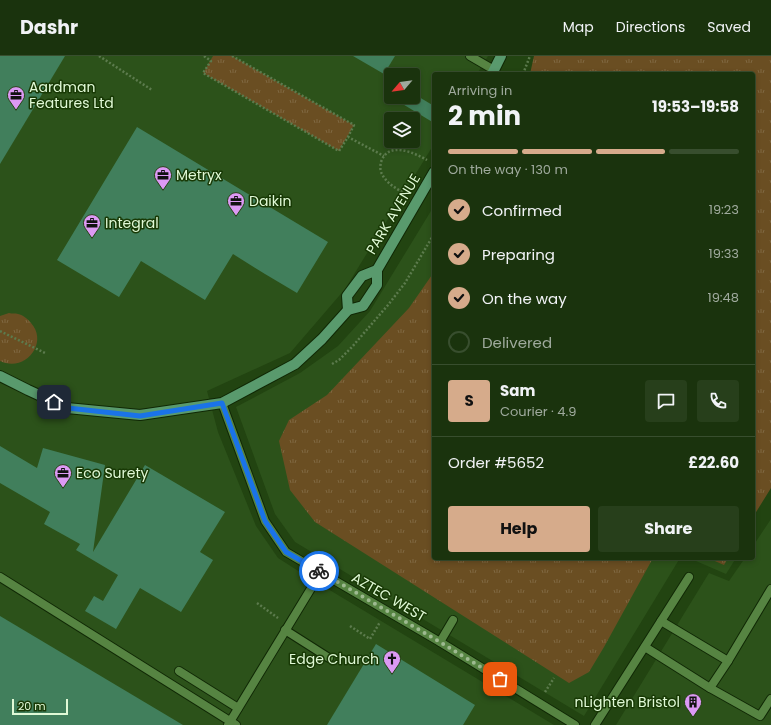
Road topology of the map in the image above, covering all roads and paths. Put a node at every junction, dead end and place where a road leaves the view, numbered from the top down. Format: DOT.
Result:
graph roads {
  1 [pos="99,56"];
  2 [pos="204,56"];
  3 [pos="213,56"];
  4 [pos="232,56"];
  5 [pos="470,56"];
  6 [pos="501,56"];
  7 [pos="530,56"];
  8 [pos="211,61"];
  9 [pos="493,72"];
  10 [pos="524,72"];
  11 [pos="152,90"];
  12 [pos="348,137"];
  13 [pos="384,156"];
  14 [pos="429,161"];
  15 [pos="432,175"];
  16 [pos="417,201"];
  17 [pos="432,237"];
  18 [pos="376,270"];
  19 [pos="348,310"];
  20 [pos="0,331"];
  21 [pos="45,352"];
  22 [pos="332,364"];
  23 [pos="0,376"];
  24 [pos="222,403"];
  25 [pos="321,572"];
  26 [pos="0,577"];
  27 [pos="689,577"];
  28 [pos="771,589"];
  29 [pos="257,603"];
  30 [pos="453,620"];
  31 [pos="661,621"];
  32 [pos="350,626"];
  33 [pos="287,627"];
  34 [pos="377,627"];
  35 [pos="440,642"];
  36 [pos="644,647"];
  37 [pos="329,658"];
  38 [pos="728,661"];
  39 [pos="178,671"];
  40 [pos="710,688"];
  41 [pos="771,698"];
  42 [pos="238,708"];
  43 [pos="232,724"];
  44 [pos="575,725"];
  45 [pos="595,725"];
  1 -- 11 [label="path"];
  2 -- 8 [label="path"];
  3 -- 8 [label="path"];
  4 -- 12 [label="path"];
  5 -- 9 [label="lane"];
  6 -- 9 [label="street"];
  7 -- 10 [label="path"];
  8 -- 12 [label="path"];
  12 -- 13 [label="path"];
  13 -- 14 [label="path"];
  13 -- 16 [label="path"];
  15 -- 16 [label="street, PARK AVENUE"];
  16 -- 18 [label="street, PARK AVENUE"];
  17 -- 22 [label="path"];
  18 -- 19 [label="street, PARK AVENUE"];
  18 -- 19 [label="street, PARK AVENUE"];
  19 -- 24 [label="street, PARK AVENUE"];
  20 -- 21 [label="path"];
  23 -- 24 [label="street, PARK AVENUE"];
  24 -- 25 [label="lane, AZTEC WEST"];
  25 -- 33 [label="lane"];
  25 -- 35 [label="lane, AZTEC WEST"];
  26 -- 43 [label="lane"];
  27 -- 31 [label="lane"];
  28 -- 38 [label="lane"];
  29 -- 33 [label="path"];
  30 -- 35 [label="lane"];
  31 -- 36 [label="lane"];
  31 -- 38 [label="lane"];
  32 -- 34 [label="path"];
  33 -- 37 [label="lane"];
  33 -- 42 [label="lane"];
  35 -- 44 [label="lane, AZTEC WEST"];
  36 -- 40 [label="lane"];
  36 -- 45 [label="lane"];
  38 -- 40 [label="lane"];
  39 -- 42 [label="lane"];
  40 -- 41 [label="lane"];
  42 -- 43 [label="lane"];
}
